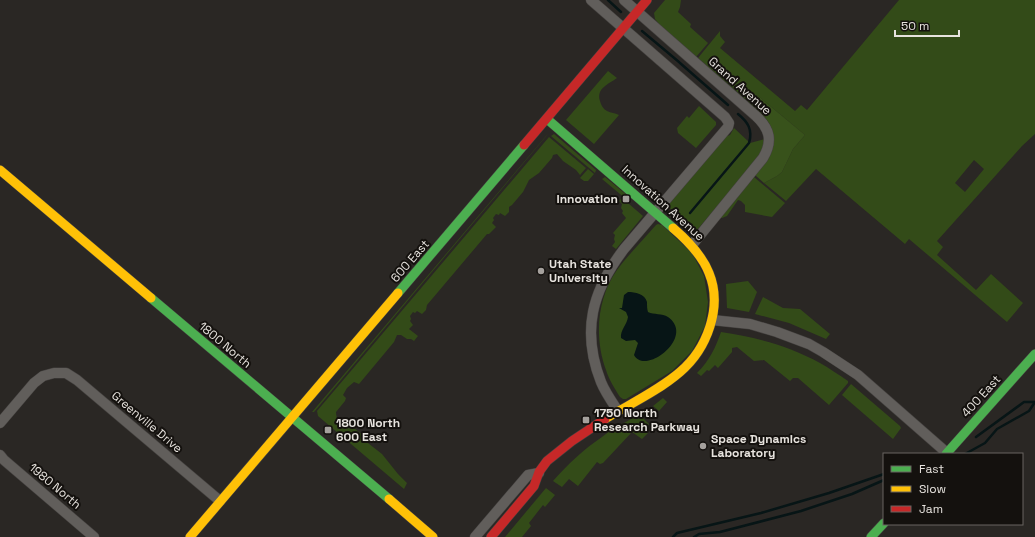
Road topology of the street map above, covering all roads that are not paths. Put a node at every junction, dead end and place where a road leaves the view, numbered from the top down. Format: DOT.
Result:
graph roads {
  1 [pos="591,0"];
  2 [pos="624,0"];
  3 [pos="647,0"];
  4 [pos="637,12"];
  5 [pos="623,28"];
  6 [pos="547,119"];
  7 [pos="0,170"];
  8 [pos="655,212"];
  9 [pos="692,245"];
  10 [pos="712,320"];
  11 [pos="1035,354"];
  12 [pos="618,411"];
  13 [pos="292,417"];
  14 [pos="0,423"];
  15 [pos="946,453"];
  16 [pos="0,454"];
  17 [pos="539,473"];
  18 [pos="220,501"];
  19 [pos="883,524"];
  20 [pos="94,537"];
  21 [pos="190,537"];
  22 [pos="434,537"];
  23 [pos="475,537"];
  24 [pos="491,537"];
  25 [pos="872,537"];
  1 -- 5 [label="street"];
  2 -- 4 [label="street, Grand Avenue"];
  3 -- 4 [label="street, 600 East"];
  4 -- 5 [label="street, 600 East"];
  4 -- 9 [label="street, Grand Avenue"];
  5 -- 6 [label="street, 600 East"];
  5 -- 8 [label="street"];
  6 -- 8 [label="street, Innovation Avenue"];
  6 -- 13 [label="street, 600 East"];
  7 -- 13 [label="street, 1800 North"];
  8 -- 9 [label="street, Innovation Avenue"];
  8 -- 12 [label="street"];
  9 -- 10 [label="street, Innovation Avenue"];
  10 -- 12 [label="street, Innovation Avenue"];
  10 -- 15 [label="street"];
  11 -- 15 [label="street, 400 East"];
  12 -- 17 [label="street, Innovation Avenue"];
  13 -- 18 [label="street, 600 East"];
  13 -- 22 [label="street, 1800 North"];
  14 -- 18 [label="street, Greenville Drive"];
  16 -- 20 [label="street, 1980 North"];
  17 -- 23 [label="street"];
  17 -- 24 [label="street, Innovation Avenue"];
  18 -- 21 [label="street, 600 East"];
  19 -- 25 [label="street"];
}
